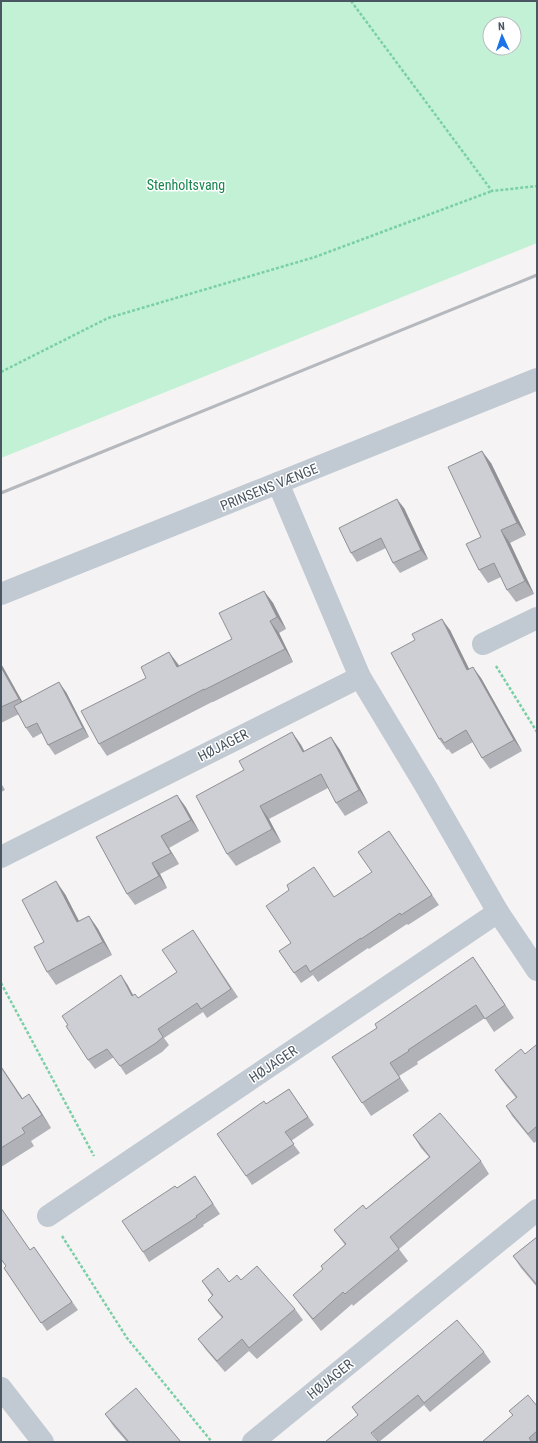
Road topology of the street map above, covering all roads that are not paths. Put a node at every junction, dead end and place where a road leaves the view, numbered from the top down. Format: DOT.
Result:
graph roads {
  1 [pos="537,379"];
  2 [pos="278,483"];
  3 [pos="1,594"];
  4 [pos="537,618"];
  5 [pos="483,644"];
  6 [pos="360,677"];
  7 [pos="1,857"];
  8 [pos="498,912"];
  9 [pos="537,970"];
  10 [pos="537,1210"];
  11 [pos="48,1216"];
  12 [pos="1,1388"];
  13 [pos="43,1442"];
  14 [pos="253,1442"];
  1 -- 2 [label="street, PRINSENS VÆNGE"];
  2 -- 3 [label="street, PRINSENS VÆNGE"];
  2 -- 6 [label="street"];
  4 -- 5 [label="street"];
  6 -- 7 [label="street, HØJAGER"];
  6 -- 8 [label="street"];
  8 -- 9 [label="street"];
  8 -- 11 [label="street, HØJAGER"];
  10 -- 14 [label="street, HØJAGER"];
  12 -- 13 [label="street"];
}
